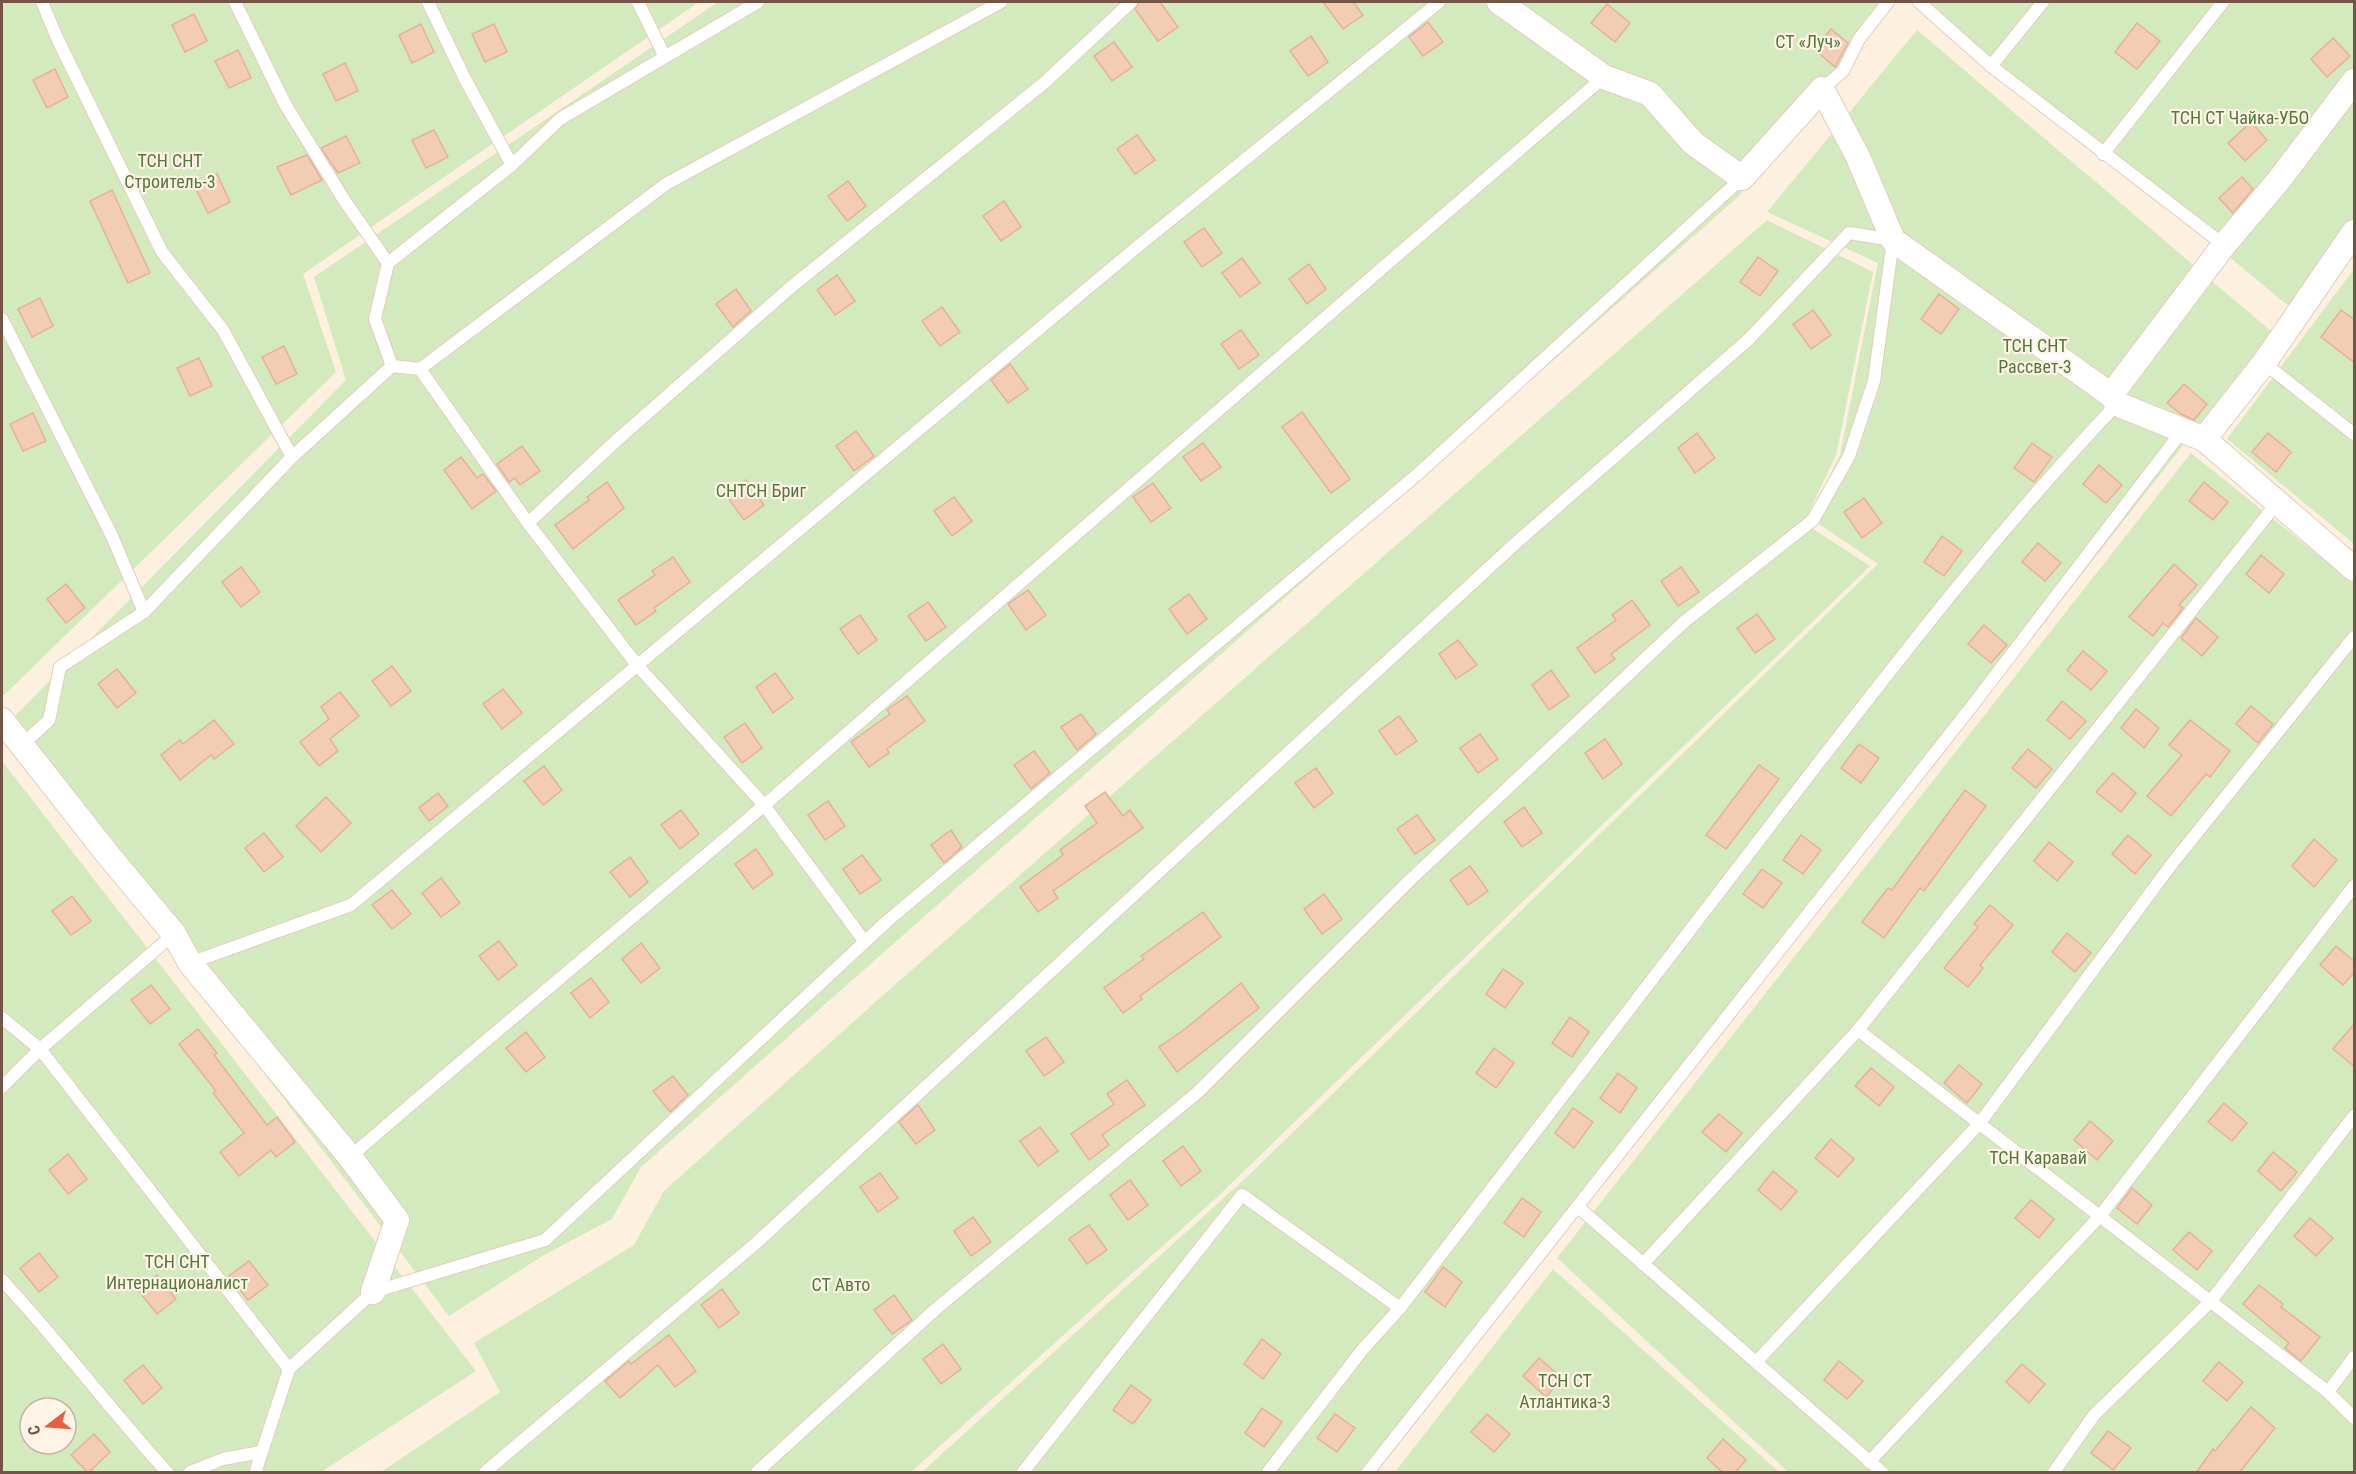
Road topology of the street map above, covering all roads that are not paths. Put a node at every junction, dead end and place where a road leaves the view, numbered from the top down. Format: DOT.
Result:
graph roads {
  1 [pos="42,2"];
  2 [pos="235,2"];
  3 [pos="428,2"];
  4 [pos="638,2"];
  5 [pos="758,2"];
  6 [pos="1001,2"];
  7 [pos="1131,2"];
  8 [pos="1439,2"];
  9 [pos="1499,2"];
  10 [pos="1888,2"];
  11 [pos="1919,2"];
  12 [pos="2043,2"];
  13 [pos="2223,2"];
  14 [pos="665,57"];
  15 [pos="1991,66"];
  16 [pos="1604,77"];
  17 [pos="2355,81"];
  18 [pos="1822,89"];
  19 [pos="2103,154"];
  20 [pos="512,165"];
  21 [pos="1742,178"];
  22 [pos="2352,238"];
  23 [pos="1893,240"];
  24 [pos="2224,245"];
  25 [pos="388,263"];
  26 [pos="2,319"];
  27 [pos="2264,363"];
  28 [pos="392,366"];
  29 [pos="420,369"];
  30 [pos="2114,399"];
  31 [pos="2355,434"];
  32 [pos="2193,435"];
  33 [pos="292,457"];
  34 [pos="2277,503"];
  35 [pos="528,523"];
  36 [pos="2355,569"];
  37 [pos="144,612"];
  38 [pos="2355,637"];
  39 [pos="637,665"];
  40 [pos="2,720"];
  41 [pos="22,745"];
  42 [pos="764,805"];
  43 [pos="2355,885"];
  44 [pos="174,934"];
  45 [pos="865,942"];
  46 [pos="190,963"];
  47 [pos="2,1018"];
  48 [pos="1858,1030"];
  49 [pos="40,1049"];
  50 [pos="2,1087"];
  51 [pos="2355,1116"];
  52 [pos="1979,1124"];
  53 [pos="350,1157"];
  54 [pos="1578,1207"];
  55 [pos="2100,1216"];
  56 [pos="1643,1264"];
  57 [pos="2,1280"];
  58 [pos="373,1292"];
  59 [pos="2210,1302"];
  60 [pos="1400,1308"];
  61 [pos="2355,1357"];
  62 [pos="1756,1362"];
  63 [pos="289,1369"];
  64 [pos="2328,1392"];
  65 [pos="2355,1418"];
  66 [pos="261,1452"];
  67 [pos="1869,1462"];
  68 [pos="167,1473"];
  69 [pos="190,1473"];
  70 [pos="257,1473"];
  71 [pos="485,1473"];
  72 [pos="758,1473"];
  73 [pos="1023,1473"];
  74 [pos="1268,1473"];
  75 [pos="1368,1473"];
  76 [pos="1882,1473"];
  77 [pos="2054,1473"];
  1 -- 33 [label="lane"];
  2 -- 25 [label="lane"];
  3 -- 20 [label="lane"];
  4 -- 14 [label="lane"];
  5 -- 14 [label="lane"];
  6 -- 29 [label="lane"];
  7 -- 35 [label="lane"];
  8 -- 39 [label="lane"];
  9 -- 16 [label="street"];
  10 -- 18 [label="lane"];
  11 -- 15 [label="lane"];
  12 -- 15 [label="lane"];
  13 -- 19 [label="lane"];
  14 -- 20 [label="lane"];
  15 -- 19 [label="lane"];
  16 -- 21 [label="street"];
  16 -- 42 [label="lane"];
  17 -- 24 [label="street"];
  18 -- 21 [label="street"];
  18 -- 23 [label="street"];
  19 -- 24 [label="lane"];
  20 -- 25 [label="lane"];
  21 -- 45 [label="lane"];
  22 -- 27 [label="street"];
  23 -- 30 [label="street"];
  23 -- 71 [label="lane"];
  23 -- 72 [label="lane"];
  24 -- 30 [label="street"];
  25 -- 28 [label="lane"];
  26 -- 37 [label="lane"];
  27 -- 31 [label="lane"];
  27 -- 32 [label="street"];
  28 -- 29 [label="lane"];
  28 -- 33 [label="lane"];
  29 -- 35 [label="lane"];
  30 -- 32 [label="street"];
  30 -- 60 [label="lane"];
  32 -- 34 [label="street"];
  32 -- 54 [label="lane"];
  33 -- 37 [label="lane"];
  34 -- 36 [label="street"];
  34 -- 48 [label="lane"];
  35 -- 39 [label="lane"];
  37 -- 41 [label="lane"];
  38 -- 52 [label="lane"];
  39 -- 42 [label="lane"];
  39 -- 46 [label="lane"];
  40 -- 41 [label="street"];
  41 -- 44 [label="street"];
  42 -- 45 [label="lane"];
  42 -- 53 [label="lane"];
  43 -- 55 [label="lane"];
  44 -- 46 [label="street"];
  44 -- 49 [label="lane"];
  45 -- 58 [label="lane"];
  46 -- 53 [label="street"];
  47 -- 49 [label="lane"];
  48 -- 52 [label="lane"];
  48 -- 56 [label="lane"];
  49 -- 50 [label="lane"];
  49 -- 63 [label="lane"];
  51 -- 59 [label="lane"];
  52 -- 55 [label="lane"];
  52 -- 62 [label="lane"];
  53 -- 58 [label="street"];
  54 -- 56 [label="lane"];
  54 -- 75 [label="lane"];
  55 -- 59 [label="lane"];
  55 -- 67 [label="lane"];
  56 -- 62 [label="lane"];
  57 -- 68 [label="lane"];
  58 -- 63 [label="lane"];
  59 -- 64 [label="lane"];
  59 -- 77 [label="lane"];
  60 -- 73 [label="lane"];
  60 -- 74 [label="lane"];
  61 -- 64 [label="lane"];
  62 -- 67 [label="lane"];
  63 -- 66 [label="lane"];
  64 -- 65 [label="lane"];
  66 -- 69 [label="lane"];
  66 -- 70 [label="lane"];
  67 -- 76 [label="lane"];
}
